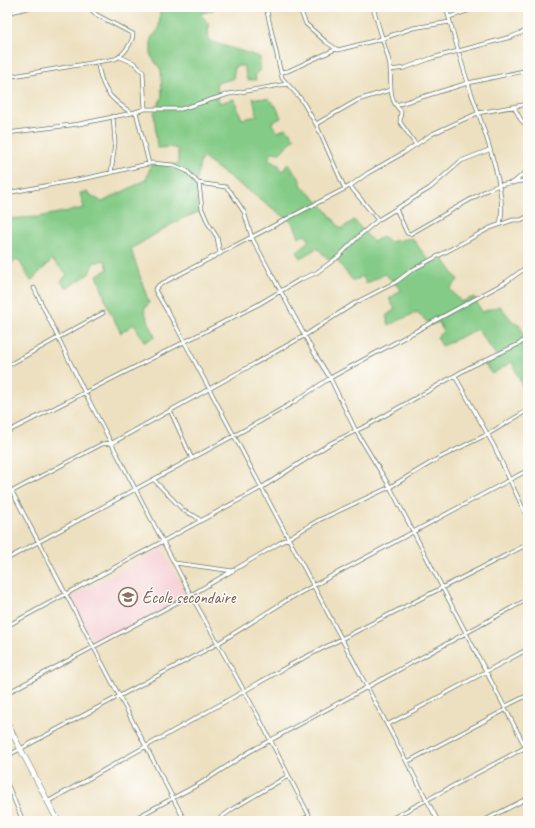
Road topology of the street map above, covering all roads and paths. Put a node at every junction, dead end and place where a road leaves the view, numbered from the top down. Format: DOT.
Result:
graph roads {
  1 [pos="32,7"];
  2 [pos="88,7"];
  3 [pos="266,7"];
  4 [pos="299,7"];
  5 [pos="359,7"];
  6 [pos="368,7"];
  7 [pos="373,7"];
  8 [pos="446,7"];
  9 [pos="479,7"];
  10 [pos="7,9"];
  11 [pos="8,13"];
  12 [pos="449,17"];
  13 [pos="450,22"];
  14 [pos="528,30"];
  15 [pos="381,39"];
  16 [pos="336,49"];
  17 [pos="459,52"];
  18 [pos="120,56"];
  19 [pos="97,61"];
  20 [pos="390,70"];
  21 [pos="528,70"];
  22 [pos="281,72"];
  23 [pos="7,77"];
  24 [pos="287,84"];
  25 [pos="468,84"];
  26 [pos="390,90"];
  27 [pos="528,104"];
  28 [pos="396,105"];
  29 [pos="514,107"];
  30 [pos="145,109"];
  31 [pos="134,113"];
  32 [pos="478,113"];
  33 [pos="113,116"];
  34 [pos="316,124"];
  35 [pos="528,127"];
  36 [pos="7,133"];
  37 [pos="416,145"];
  38 [pos="489,150"];
  39 [pos="149,164"];
  40 [pos="528,170"];
  41 [pos="111,173"];
  42 [pos="528,180"];
  43 [pos="199,183"];
  44 [pos="514,183"];
  45 [pos="499,185"];
  46 [pos="350,186"];
  47 [pos="346,189"];
  48 [pos="7,193"];
  49 [pos="396,209"];
  50 [pos="528,216"];
  51 [pos="502,217"];
  52 [pos="378,220"];
  53 [pos="508,222"];
  54 [pos="500,224"];
  55 [pos="252,238"];
  56 [pos="220,254"];
  57 [pos="528,266"];
  58 [pos="34,288"];
  59 [pos="281,292"];
  60 [pos="103,313"];
  61 [pos="304,336"];
  62 [pos="528,337"];
  63 [pos="58,339"];
  64 [pos="184,342"];
  65 [pos="7,366"];
  66 [pos="455,376"];
  67 [pos="330,378"];
  68 [pos="208,388"];
  69 [pos="84,391"];
  70 [pos="170,410"];
  71 [pos="528,410"];
  72 [pos="356,431"];
  73 [pos="7,432"];
  74 [pos="488,434"];
  75 [pos="234,435"];
  76 [pos="112,443"];
  77 [pos="192,459"];
  78 [pos="528,470"];
  79 [pos="154,480"];
  80 [pos="508,480"];
  81 [pos="7,482"];
  82 [pos="390,487"];
  83 [pos="261,488"];
  84 [pos="136,489"];
  85 [pos="12,492"];
  86 [pos="7,494"];
  87 [pos="528,519"];
  88 [pos="200,520"];
  89 [pos="414,532"];
  90 [pos="288,539"];
  91 [pos="164,541"];
  92 [pos="39,542"];
  93 [pos="528,544"];
  94 [pos="7,558"];
  95 [pos="175,563"];
  96 [pos="233,571"];
  97 [pos="313,586"];
  98 [pos="443,587"];
  99 [pos="66,594"];
  100 [pos="191,595"];
  101 [pos="528,599"];
  102 [pos="7,626"];
  103 [pos="466,634"];
  104 [pos="342,639"];
  105 [pos="217,644"];
  106 [pos="94,646"];
  107 [pos="528,649"];
  108 [pos="485,671"];
  109 [pos="367,687"];
  110 [pos="244,692"];
  111 [pos="7,693"];
  112 [pos="528,695"];
  113 [pos="120,696"];
  114 [pos="504,709"];
  115 [pos="7,723"];
  116 [pos="387,725"];
  117 [pos="270,741"];
  118 [pos="147,747"];
  119 [pos="527,747"];
  120 [pos="21,749"];
  121 [pos="528,752"];
  122 [pos="7,756"];
  123 [pos="407,762"];
  124 [pos="288,776"];
  125 [pos="7,783"];
  126 [pos="528,798"];
  127 [pos="174,799"];
  128 [pos="426,799"];
  129 [pos="49,801"];
  130 [pos="309,816"];
  131 [pos="23,821"];
  132 [pos="58,821"];
  133 [pos="130,821"];
  134 [pos="185,821"];
  135 [pos="216,821"];
  136 [pos="299,821"];
  137 [pos="312,821"];
  138 [pos="387,821"];
  139 [pos="438,821"];
  140 [pos="483,821"];
  1 -- 11 [label="street"];
  2 -- 18 [label="street"];
  3 -- 22 [label="street"];
  4 -- 16 [label="street"];
  5 -- 6 [label="street"];
  7 -- 15 [label="street"];
  8 -- 12 [label="street"];
  9 -- 12 [label="street"];
  10 -- 11 [label="street"];
  12 -- 13 [label="street"];
  13 -- 15 [label="street"];
  13 -- 17 [label="street"];
  14 -- 17 [label="street"];
  15 -- 16 [label="street"];
  15 -- 20 [label="street"];
  16 -- 22 [label="street"];
  17 -- 20 [label="street"];
  17 -- 25 [label="street"];
  18 -- 19 [label="street"];
  18 -- 30 [label="street"];
  19 -- 23 [label="street"];
  19 -- 31 [label="street"];
  20 -- 26 [label="street"];
  21 -- 25 [label="street"];
  22 -- 24 [label="street"];
  24 -- 30 [label="street"];
  24 -- 34 [label="street"];
  25 -- 28 [label="street"];
  25 -- 32 [label="street"];
  26 -- 28 [label="street"];
  26 -- 34 [label="street"];
  27 -- 29 [label="street"];
  28 -- 37 [label="street"];
  29 -- 32 [label="street"];
  29 -- 35 [label="street"];
  30 -- 31 [label="street"];
  31 -- 33 [label="street"];
  31 -- 39 [label="street"];
  32 -- 37 [label="street"];
  32 -- 38 [label="street"];
  33 -- 36 [label="street"];
  33 -- 41 [label="street"];
  34 -- 47 [label="street"];
  37 -- 46 [label="street"];
  38 -- 45 [label="street"];
  38 -- 49 [label="street"];
  39 -- 41 [label="street"];
  39 -- 43 [label="street"];
  40 -- 44 [label="street"];
  41 -- 48 [label="street"];
  42 -- 44 [label="street"];
  43 -- 55 [label="street"];
  43 -- 56 [label="street"];
  44 -- 45 [label="street"];
  45 -- 49 [label="street"];
  45 -- 51 [label="street"];
  46 -- 47 [label="street"];
  46 -- 52 [label="street"];
  47 -- 55 [label="street"];
  49 -- 52 [label="street"];
  50 -- 53 [label="street"];
  51 -- 53 [label="street"];
  51 -- 54 [label="street"];
  52 -- 59 [label="street"];
  53 -- 54 [label="street"];
  54 -- 61 [label="street"];
  55 -- 56 [label="street"];
  55 -- 59 [label="street"];
  56 -- 64 [label="street"];
  57 -- 67 [label="street"];
  58 -- 63 [label="street"];
  59 -- 61 [label="street"];
  59 -- 64 [label="street"];
  60 -- 63 [label="street"];
  61 -- 67 [label="street"];
  61 -- 68 [label="street"];
  62 -- 66 [label="street"];
  63 -- 65 [label="street"];
  63 -- 69 [label="street"];
  64 -- 68 [label="street"];
  64 -- 69 [label="street"];
  66 -- 72 [label="street"];
  66 -- 74 [label="street"];
  67 -- 72 [label="street"];
  67 -- 75 [label="street"];
  68 -- 70 [label="street"];
  68 -- 75 [label="street"];
  69 -- 73 [label="street"];
  69 -- 76 [label="street"];
  70 -- 76 [label="street"];
  70 -- 77 [label="street"];
  71 -- 74 [label="street"];
  72 -- 82 [label="street"];
  72 -- 83 [label="street"];
  74 -- 80 [label="street"];
  74 -- 82 [label="street"];
  75 -- 77 [label="street"];
  75 -- 83 [label="street"];
  76 -- 84 [label="street"];
  76 -- 85 [label="street"];
  77 -- 79 [label="street"];
  78 -- 80 [label="street"];
  79 -- 84 [label="street"];
  79 -- 88 [label="street"];
  80 -- 87 [label="street"];
  80 -- 89 [label="street"];
  81 -- 85 [label="street"];
  82 -- 89 [label="street"];
  82 -- 90 [label="street"];
  83 -- 88 [label="street"];
  83 -- 90 [label="street"];
  84 -- 91 [label="street"];
  84 -- 92 [label="street"];
  85 -- 86 [label="street"];
  85 -- 92 [label="street"];
  88 -- 91 [label="street"];
  89 -- 97 [label="street"];
  89 -- 98 [label="street"];
  90 -- 96 [label="street"];
  90 -- 97 [label="street"];
  91 -- 95 [label="street"];
  91 -- 99 [label="street"];
  92 -- 94 [label="street"];
  92 -- 99 [label="street"];
  93 -- 98 [label="street"];
  95 -- 96 [label="street"];
  95 -- 100 [label="street"];
  96 -- 100 [label="street"];
  97 -- 104 [label="street"];
  97 -- 105 [label="street"];
  98 -- 103 [label="street"];
  98 -- 104 [label="street"];
  99 -- 102 [label="street"];
  99 -- 106 [label="street"];
  100 -- 105 [label="street"];
  100 -- 106 [label="street"];
  101 -- 103 [label="street"];
  103 -- 108 [label="street"];
  103 -- 109 [label="street"];
  104 -- 109 [label="street"];
  104 -- 110 [label="street"];
  105 -- 110 [label="street"];
  105 -- 113 [label="street"];
  106 -- 111 [label="street"];
  106 -- 113 [label="street"];
  107 -- 108 [label="street"];
  108 -- 114 [label="street"];
  108 -- 116 [label="street"];
  109 -- 116 [label="street"];
  109 -- 117 [label="street"];
  110 -- 117 [label="street"];
  110 -- 118 [label="street"];
  112 -- 114 [label="street"];
  113 -- 118 [label="street"];
  113 -- 120 [label="street"];
  114 -- 119 [label="street"];
  114 -- 123 [label="street"];
  115 -- 120 [label="main road"];
  116 -- 123 [label="street"];
  117 -- 124 [label="street"];
  117 -- 127 [label="street"];
  118 -- 127 [label="street"];
  118 -- 129 [label="street"];
  119 -- 121 [label="street"];
  119 -- 128 [label="street"];
  120 -- 122 [label="street"];
  120 -- 129 [label="main road"];
  123 -- 128 [label="street"];
  124 -- 130 [label="street"];
  124 -- 135 [label="street"];
  125 -- 131 [label="street"];
  126 -- 140 [label="street"];
  127 -- 133 [label="street"];
  127 -- 134 [label="street"];
  128 -- 138 [label="street"];
  128 -- 139 [label="street"];
  129 -- 132 [label="main road"];
  130 -- 136 [label="street"];
  130 -- 137 [label="street"];
}
